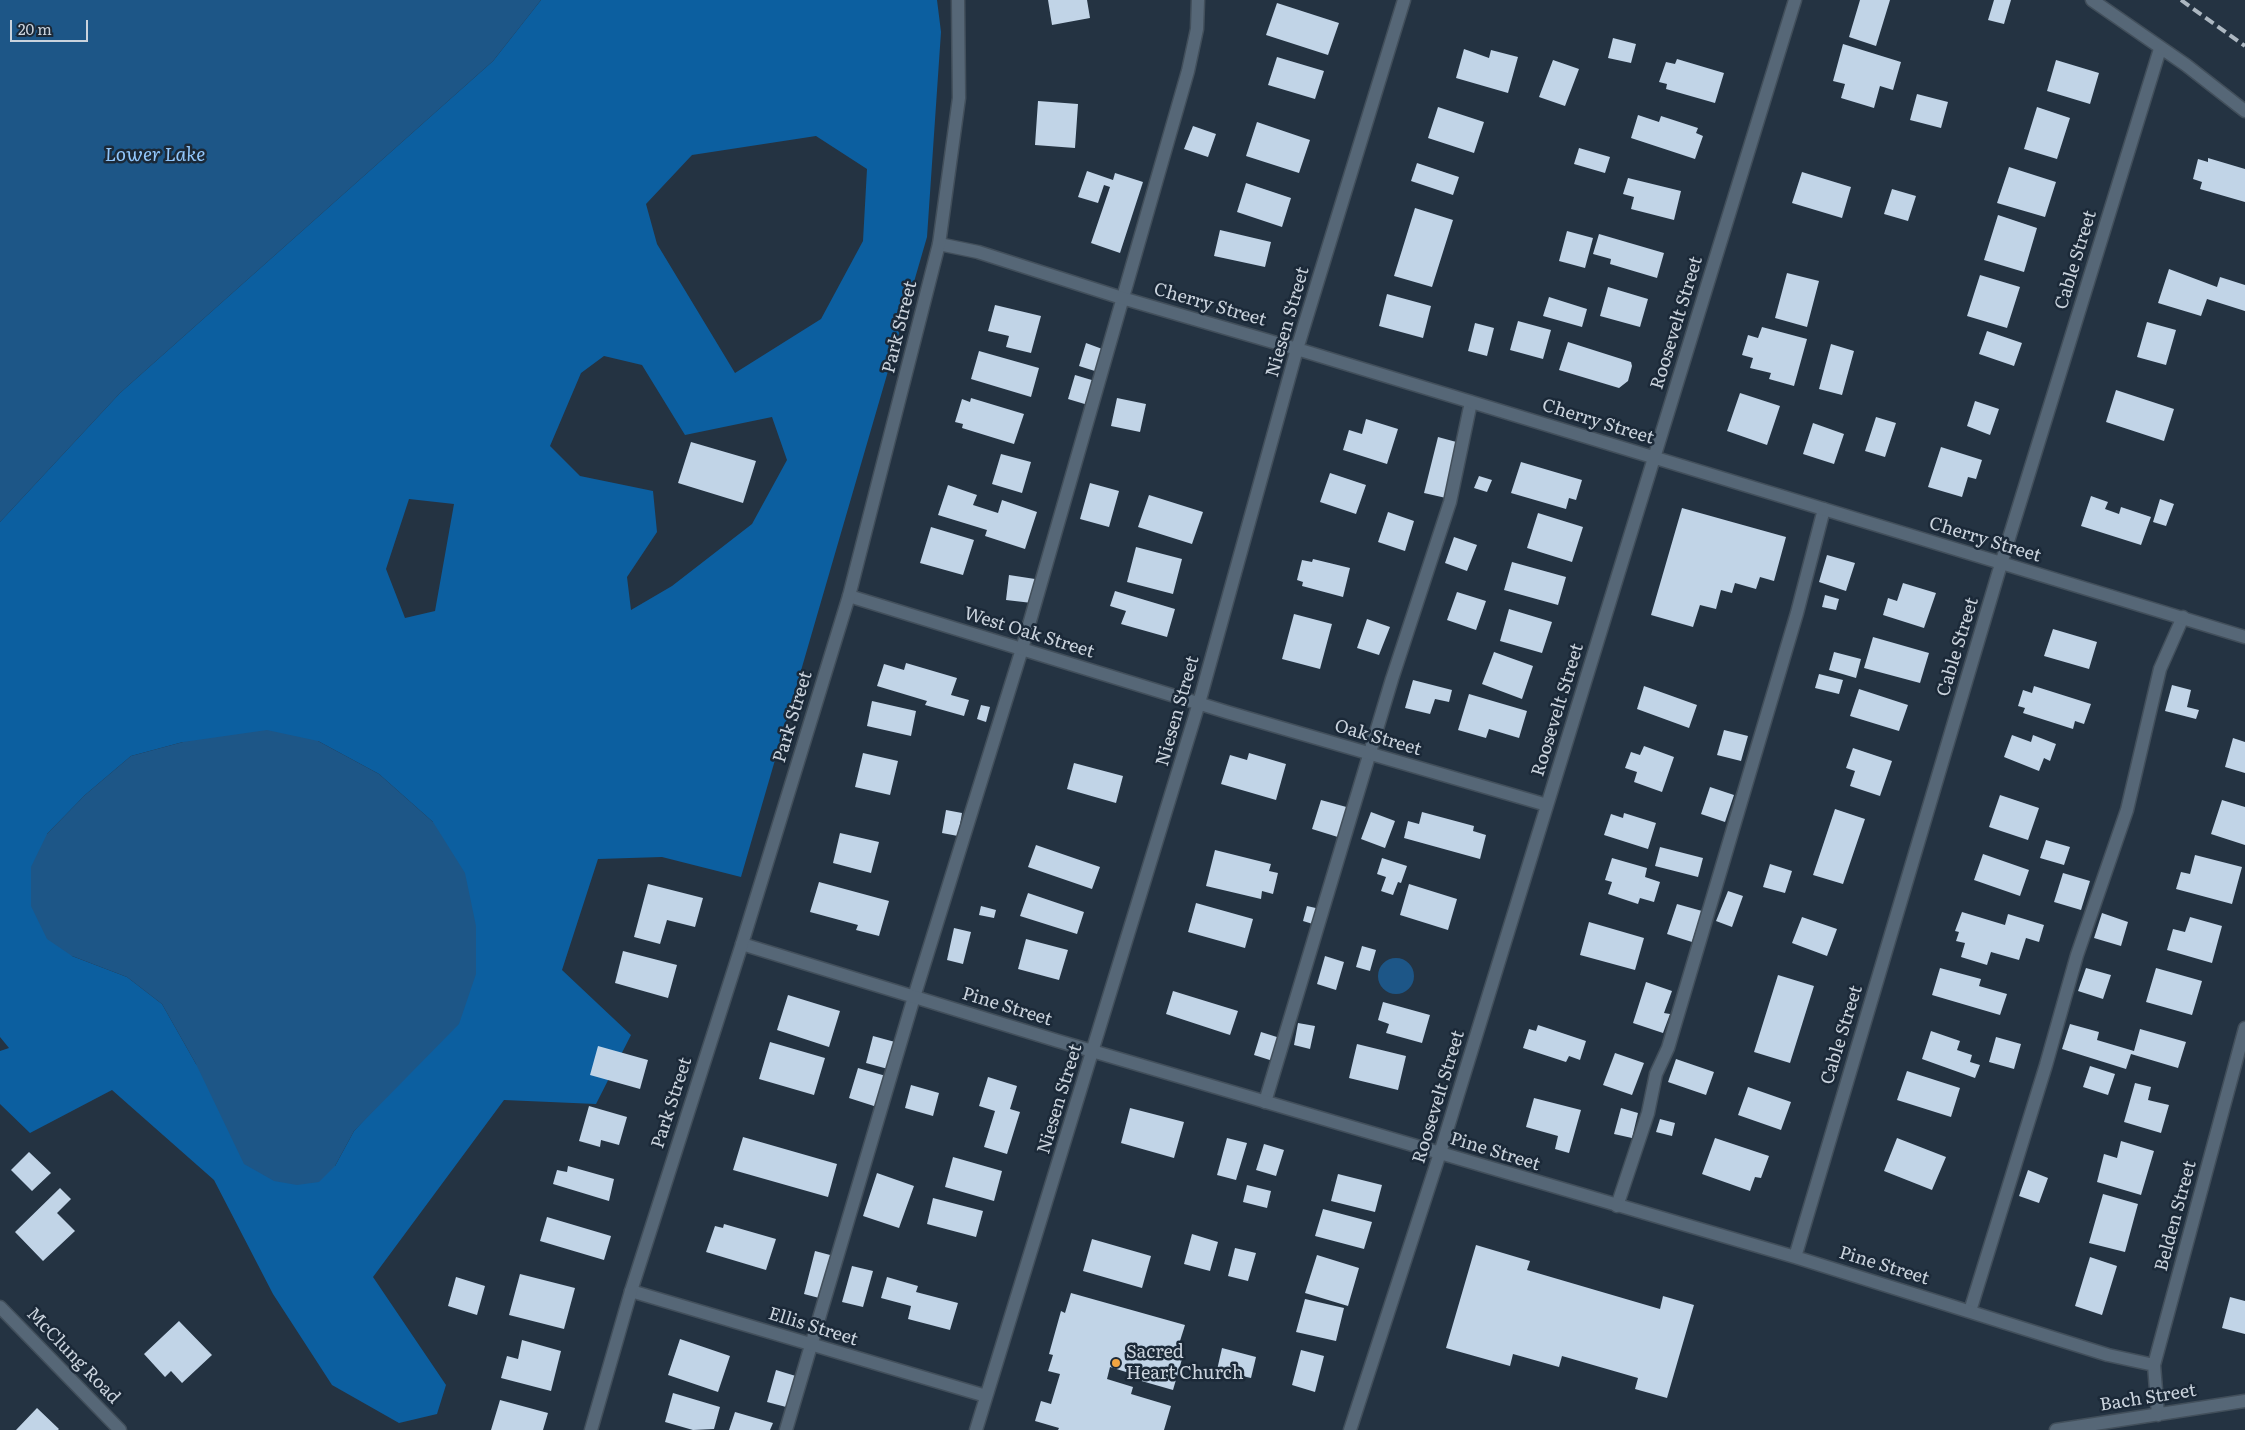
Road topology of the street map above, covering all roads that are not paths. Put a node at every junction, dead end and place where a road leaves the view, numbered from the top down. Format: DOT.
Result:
graph roads {
  1 [pos="958,0"];
  2 [pos="1198,0"];
  3 [pos="1404,0"];
  4 [pos="1795,0"];
  5 [pos="2092,0"];
  6 [pos="2160,49"];
  7 [pos="2245,110"];
  8 [pos="940,244"];
  9 [pos="1122,298"];
  10 [pos="1298,349"];
  11 [pos="1471,402"];
  12 [pos="1654,458"];
  13 [pos="1824,510"];
  14 [pos="2001,564"];
  15 [pos="850,596"];
  16 [pos="2183,617"];
  17 [pos="2245,637"];
  18 [pos="1022,649"];
  19 [pos="1199,704"];
  20 [pos="1370,753"];
  21 [pos="1547,805"];
  22 [pos="742,944"];
  23 [pos="914,997"];
  24 [pos="2245,1028"];
  25 [pos="1093,1051"];
  26 [pos="1265,1102"];
  27 [pos="1440,1153"];
  28 [pos="1617,1206"];
  29 [pos="1795,1257"];
  30 [pos="631,1291"];
  31 [pos="0,1306"];
  32 [pos="1970,1310"];
  33 [pos="812,1345"];
  34 [pos="2154,1365"];
  35 [pos="986,1396"];
  36 [pos="2245,1401"];
  37 [pos="2158,1415"];
  38 [pos="120,1430"];
  39 [pos="592,1430"];
  40 [pos="786,1430"];
  41 [pos="976,1430"];
  42 [pos="1350,1430"];
  43 [pos="2056,1430"];
  1 -- 8 [label="street, Park Street"];
  2 -- 9 [label="street"];
  3 -- 10 [label="street, Niesen Street"];
  4 -- 12 [label="street, Roosevelt Street"];
  5 -- 6 [label="street"];
  6 -- 7 [label="street"];
  6 -- 14 [label="street, Cable Street"];
  8 -- 9 [label="street, Cherry Street"];
  8 -- 15 [label="street, Park Street"];
  9 -- 10 [label="street, Cherry Street"];
  9 -- 18 [label="street"];
  10 -- 11 [label="street, Cherry Street"];
  10 -- 19 [label="street, Niesen Street"];
  11 -- 12 [label="street, Cherry Street"];
  11 -- 20 [label="street"];
  12 -- 13 [label="street, Cherry Street"];
  12 -- 21 [label="street, Roosevelt Street"];
  13 -- 14 [label="street, Cherry Street"];
  13 -- 28 [label="street"];
  14 -- 16 [label="street, Cherry Street"];
  14 -- 29 [label="street, Cable Street"];
  15 -- 18 [label="street, West Oak Street"];
  15 -- 22 [label="street, Park Street"];
  16 -- 17 [label="street, Cherry Street"];
  16 -- 32 [label="street"];
  18 -- 19 [label="street, West Oak Street"];
  18 -- 23 [label="street"];
  19 -- 20 [label="street, Oak Street"];
  19 -- 25 [label="street, Niesen Street"];
  20 -- 21 [label="street, Oak Street"];
  20 -- 26 [label="street"];
  21 -- 27 [label="street, Roosevelt Street"];
  22 -- 23 [label="street, Pine Street"];
  22 -- 30 [label="street, Park Street"];
  23 -- 25 [label="street, Pine Street"];
  23 -- 33 [label="street"];
  24 -- 34 [label="street, Belden Street"];
  25 -- 26 [label="street, Pine Street"];
  25 -- 35 [label="street, Niesen Street"];
  26 -- 27 [label="street, Pine Street"];
  27 -- 28 [label="street, Pine Street"];
  27 -- 42 [label="street, Roosevelt Street"];
  28 -- 29 [label="street, Pine Street"];
  29 -- 32 [label="street, Pine Street"];
  30 -- 33 [label="street, Ellis Street"];
  30 -- 39 [label="street, Park Street"];
  31 -- 38 [label="street, McClung Road"];
  32 -- 34 [label="street, Pine Street"];
  33 -- 35 [label="street, Ellis Street"];
  33 -- 40 [label="street"];
  34 -- 37 [label="street, Belden Street"];
  35 -- 41 [label="street, Niesen Street"];
  36 -- 37 [label="street, Bach Street"];
  37 -- 43 [label="street, Bach Street"];
}
